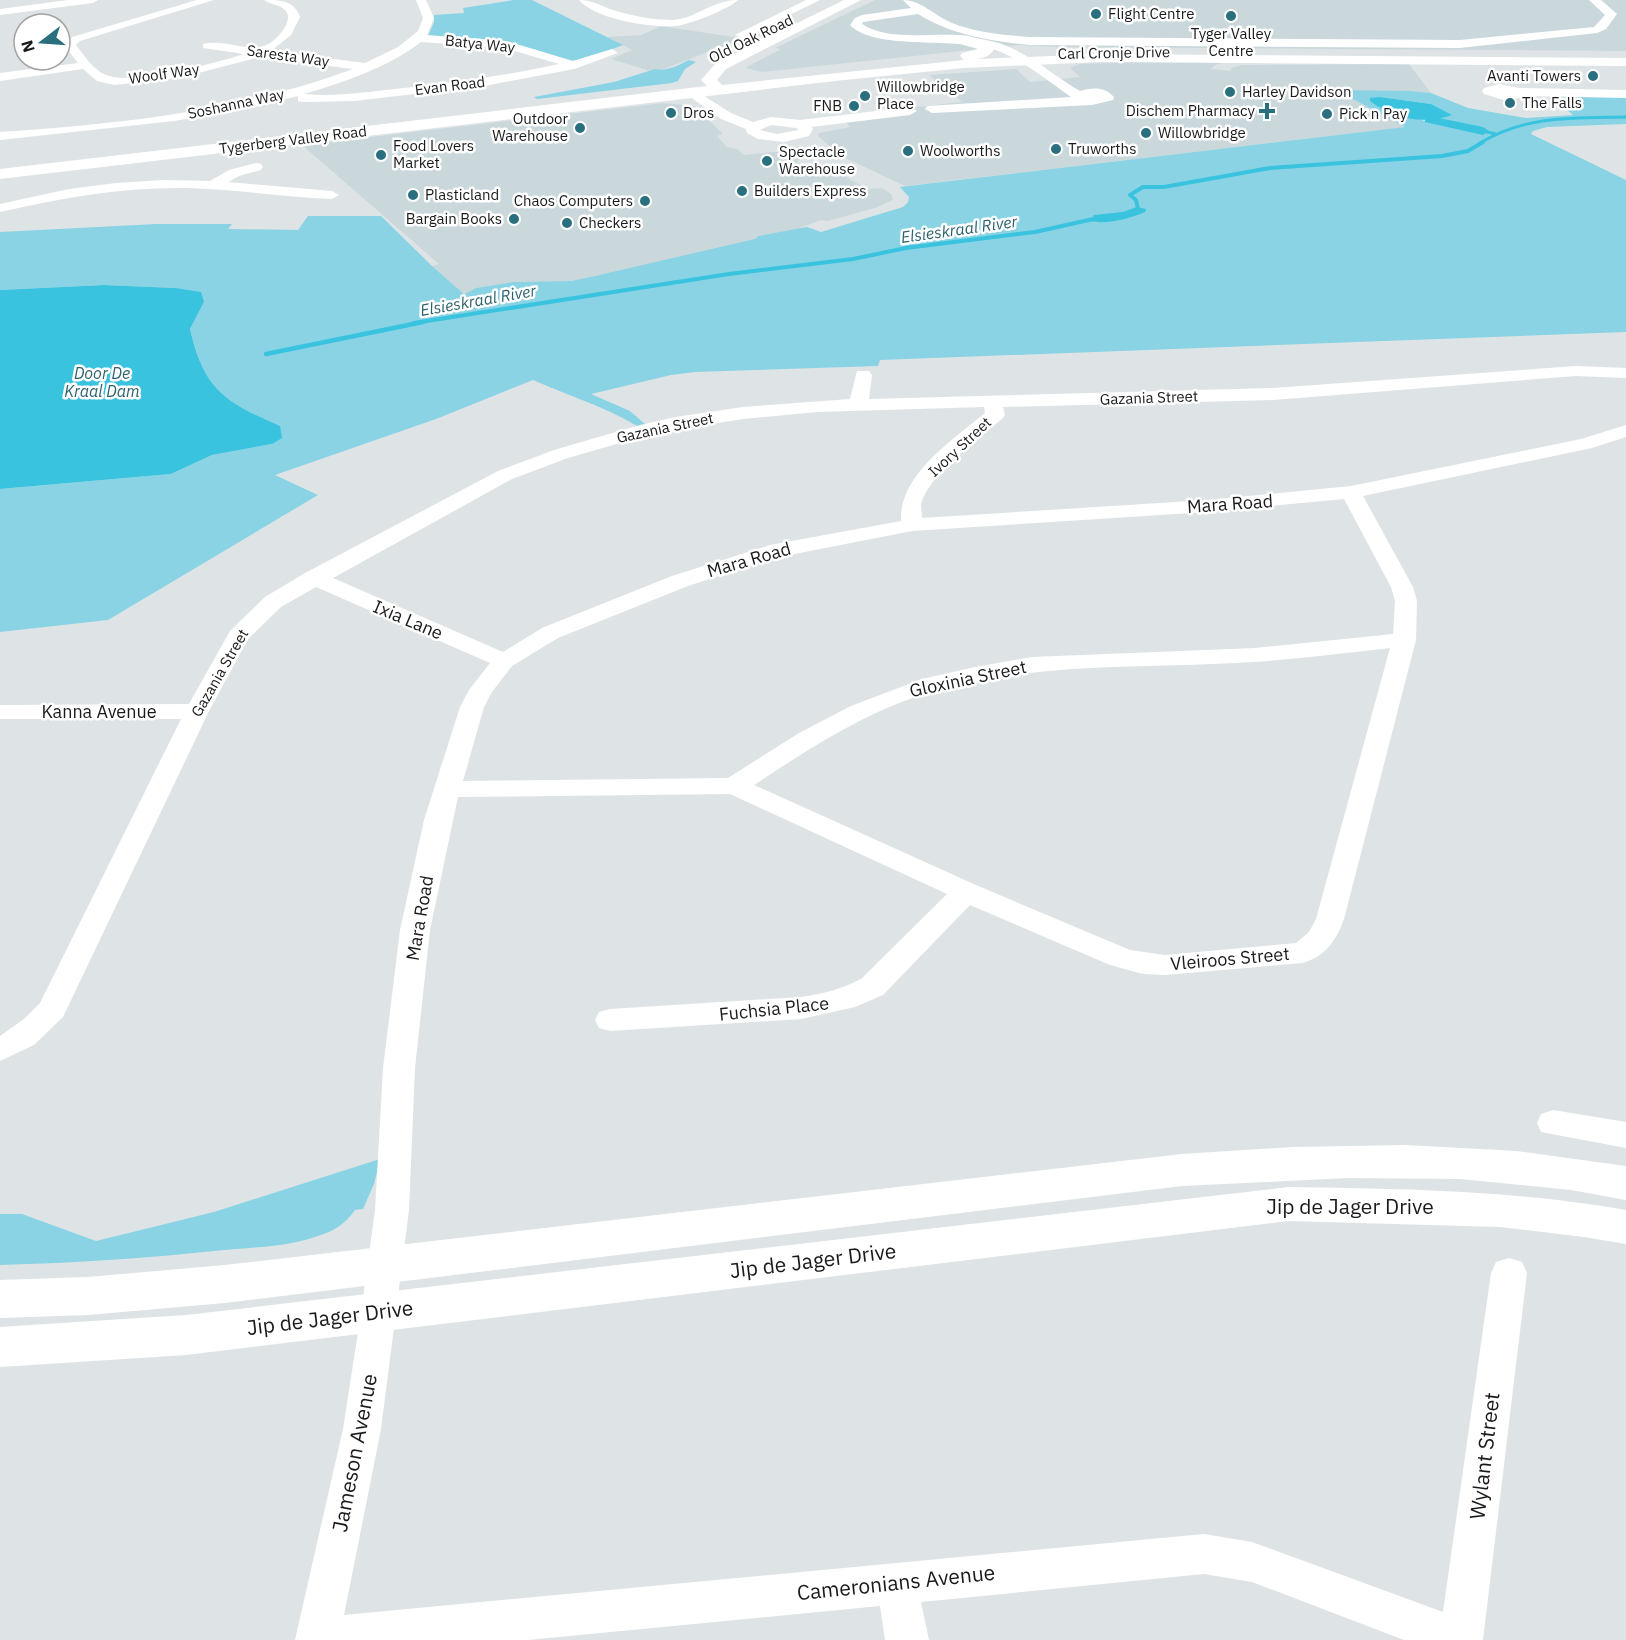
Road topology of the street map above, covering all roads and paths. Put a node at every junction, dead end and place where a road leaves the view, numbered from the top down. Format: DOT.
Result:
graph roads {
  1 [pos="9,0"];
  2 [pos="93,0"];
  3 [pos="209,0"];
  4 [pos="269,0"];
  5 [pos="422,0"];
  6 [pos="584,0"];
  7 [pos="815,0"];
  8 [pos="834,0"];
  9 [pos="854,0"];
  10 [pos="907,0"];
  11 [pos="1594,0"];
  12 [pos="732,3"];
  13 [pos="793,10"];
  14 [pos="920,10"];
  15 [pos="760,11"];
  16 [pos="1,14"];
  17 [pos="877,15"];
  18 [pos="933,18"];
  19 [pos="790,30"];
  20 [pos="418,38"];
  21 [pos="744,38"];
  22 [pos="957,39"];
  23 [pos="207,46"];
  24 [pos="612,52"];
  25 [pos="259,53"];
  26 [pos="1626,56"];
  27 [pos="1027,58"];
  28 [pos="1323,59"];
  29 [pos="705,61"];
  30 [pos="918,62"];
  31 [pos="1626,62"];
  32 [pos="727,63"];
  33 [pos="86,65"];
  34 [pos="574,65"];
  35 [pos="369,67"];
  36 [pos="1220,73"];
  37 [pos="0,77"];
  38 [pos="738,80"];
  39 [pos="689,86"];
  40 [pos="714,87"];
  41 [pos="1519,93"];
  42 [pos="1626,94"];
  43 [pos="284,95"];
  44 [pos="1083,96"];
  45 [pos="736,101"];
  46 [pos="756,111"];
  47 [pos="779,121"];
  48 [pos="803,126"];
  49 [pos="753,127"];
  50 [pos="0,136"];
  51 [pos="256,166"];
  52 [pos="0,167"];
  53 [pos="0,174"];
  54 [pos="212,186"];
  55 [pos="99,190"];
  56 [pos="278,192"];
  57 [pos="0,193"];
  58 [pos="332,195"];
  59 [pos="227,200"];
  60 [pos="129,201"];
  61 [pos="5,207"];
  62 [pos="1626,373"];
  63 [pos="863,375"];
  64 [pos="993,402"];
  65 [pos="859,404"];
  66 [pos="1623,435"];
  67 [pos="1351,492"];
  68 [pos="912,525"];
  69 [pos="313,578"];
  70 [pos="1404,640"];
  71 [pos="504,661"];
  72 [pos="197,711"];
  73 [pos="0,712"];
  74 [pos="734,786"];
  75 [pos="447,789"];
  76 [pos="966,892"];
  77 [pos="610,1020"];
  78 [pos="0,1049"];
  79 [pos="1553,1123"];
  80 [pos="1626,1135"];
  81 [pos="1626,1183"];
  82 [pos="1626,1227"];
  83 [pos="385,1265"];
  84 [pos="1509,1273"];
  85 [pos="0,1299"];
  86 [pos="380,1312"];
  87 [pos="0,1347"];
  88 [pos="897,1583"];
  89 [pos="317,1640"];
  90 [pos="907,1640"];
  91 [pos="1461,1640"];
  1 -- 16 [label="street"];
  2 -- 16 [label="street"];
  3 -- 33 [label="street"];
  4 -- 25 [label="street, Woolf Way"];
  5 -- 20 [label="street"];
  6 -- 12 [label="street"];
  7 -- 13 [label="street"];
  8 -- 21 [label="main road, Old Oak Road"];
  9 -- 19 [label="main road, Old Oak Road"];
  10 -- 14 [label="street"];
  10 -- 17 [label="street"];
  11 -- 18 [label="street"];
  13 -- 15 [label="street"];
  13 -- 21 [label="street"];
  14 -- 17 [label="street"];
  14 -- 18 [label="street"];
  17 -- 18 [label="street"];
  17 -- 22 [label="street"];
  19 -- 21 [label="main road"];
  19 -- 32 [label="main road, Old Oak Road"];
  20 -- 34 [label="street, Batya Way"];
  20 -- 35 [label="street, Soshanna Way"];
  21 -- 29 [label="main road, Old Oak Road"];
  22 -- 27 [label="street"];
  22 -- 30 [label="main road"];
  23 -- 25 [label="street, Saresta Way"];
  24 -- 34 [label="street, Evan Road"];
  25 -- 33 [label="street, Woolf Way"];
  25 -- 35 [label="street, Saresta Way"];
  26 -- 27 [label="main road, Carl Cronje Drive"];
  27 -- 28 [label="main road, Carl Cronje Drive"];
  27 -- 30 [label="main road, Carl Cronje Drive"];
  27 -- 40 [label="main road, Carl Cronje Drive"];
  27 -- 44 [label="street"];
  27 -- 44 [label="street"];
  28 -- 31 [label="main road, Carl Cronje Drive"];
  28 -- 36 [label="main road"];
  30 -- 38 [label="main road, Carl Cronje Drive"];
  32 -- 38 [label="main road"];
  32 -- 40 [label="main road, Old Oak Road"];
  33 -- 37 [label="street"];
  34 -- 43 [label="street, Evan Road"];
  35 -- 43 [label="street, Soshanna Way"];
  38 -- 40 [label="main road, Carl Cronje Drive"];
  39 -- 40 [label="main road"];
  39 -- 49 [label="street"];
  39 -- 52 [label="main road, Tygerberg Valley Road"];
  39 -- 53 [label="main road, Tygerberg Valley Road"];
  40 -- 45 [label="street, Old Oak Road"];
  41 -- 42 [label="street"];
  43 -- 50 [label="street, Soshanna Way"];
  44 -- 48 [label="street"];
  46 -- 47 [label="street"];
  47 -- 48 [label="street"];
  47 -- 49 [label="street"];
  48 -- 49 [label="street"];
  51 -- 54 [label="street"];
  54 -- 55 [label="street"];
  54 -- 56 [label="street"];
  55 -- 60 [label="street"];
  55 -- 61 [label="street"];
  56 -- 58 [label="street"];
  56 -- 59 [label="street"];
  57 -- 61 [label="street"];
  62 -- 64 [label="street, Gazania Street"];
  63 -- 65 [label="street"];
  64 -- 65 [label="street, Gazania Street"];
  64 -- 68 [label="street, Ivory Street"];
  65 -- 69 [label="street, Gazania Street"];
  66 -- 67 [label="street, Mara Road"];
  67 -- 68 [label="street, Mara Road"];
  67 -- 70 [label="street, Vleiroos Street"];
  68 -- 71 [label="street, Mara Road"];
  69 -- 71 [label="street, Ixia Lane"];
  69 -- 72 [label="street, Gazania Street"];
  70 -- 74 [label="street, Gloxinia Street"];
  70 -- 76 [label="street, Vleiroos Street"];
  71 -- 75 [label="street, Mara Road"];
  72 -- 73 [label="street, Kanna Avenue"];
  72 -- 78 [label="street, Gazania Street"];
  74 -- 75 [label="street"];
  74 -- 76 [label="street, Vleiroos Street"];
  75 -- 83 [label="street, Mara Road"];
  76 -- 77 [label="street, Fuchsia Place"];
  79 -- 80 [label="street"];
  81 -- 83 [label="main road"];
  82 -- 86 [label="main road, Jip de Jager Drive"];
  83 -- 85 [label="main road"];
  83 -- 86 [label="street, Jameson Avenue"];
  84 -- 91 [label="street, Wylant Street"];
  86 -- 87 [label="main road, Jip de Jager Drive"];
  86 -- 89 [label="street, Jameson Avenue"];
  88 -- 89 [label="street, Cameronians Avenue"];
  88 -- 90 [label="street"];
  88 -- 91 [label="street, Cameronians Avenue"];
}
